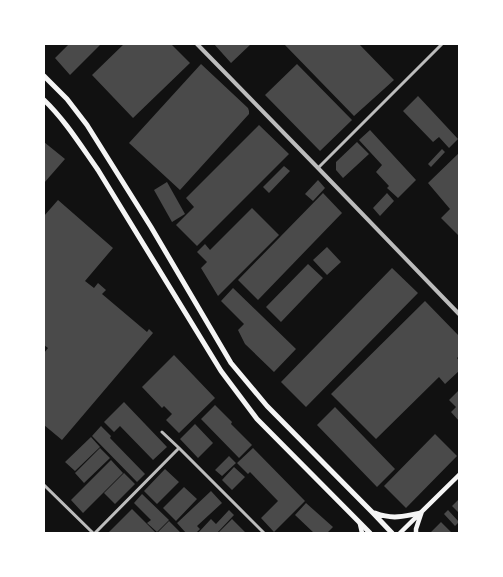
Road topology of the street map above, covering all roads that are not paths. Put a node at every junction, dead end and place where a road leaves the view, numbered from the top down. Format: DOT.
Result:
graph roads {
  1 [pos="198,44"];
  2 [pos="442,44"];
  3 [pos="44,76"];
  4 [pos="44,100"];
  5 [pos="318,168"];
  6 [pos="459,314"];
  7 [pos="162,432"];
  8 [pos="179,448"];
  9 [pos="459,475"];
  10 [pos="44,485"];
  11 [pos="373,513"];
  12 [pos="421,513"];
  13 [pos="360,524"];
  14 [pos="94,533"];
  15 [pos="264,533"];
  16 [pos="362,533"];
  17 [pos="370,533"];
  18 [pos="392,533"];
  19 [pos="400,533"];
  20 [pos="416,533"];
  1 -- 5 [label="street"];
  2 -- 5 [label="street"];
  3 -- 11 [label="main road"];
  4 -- 13 [label="main road"];
  5 -- 6 [label="street"];
  7 -- 8 [label="street"];
  8 -- 14 [label="street"];
  8 -- 15 [label="street"];
  9 -- 12 [label="main road"];
  10 -- 14 [label="street"];
  11 -- 12 [label="main road"];
  11 -- 18 [label="main road"];
  12 -- 19 [label="main road"];
  12 -- 20 [label="main road"];
  13 -- 16 [label="main road"];
  13 -- 17 [label="main road"];
}
